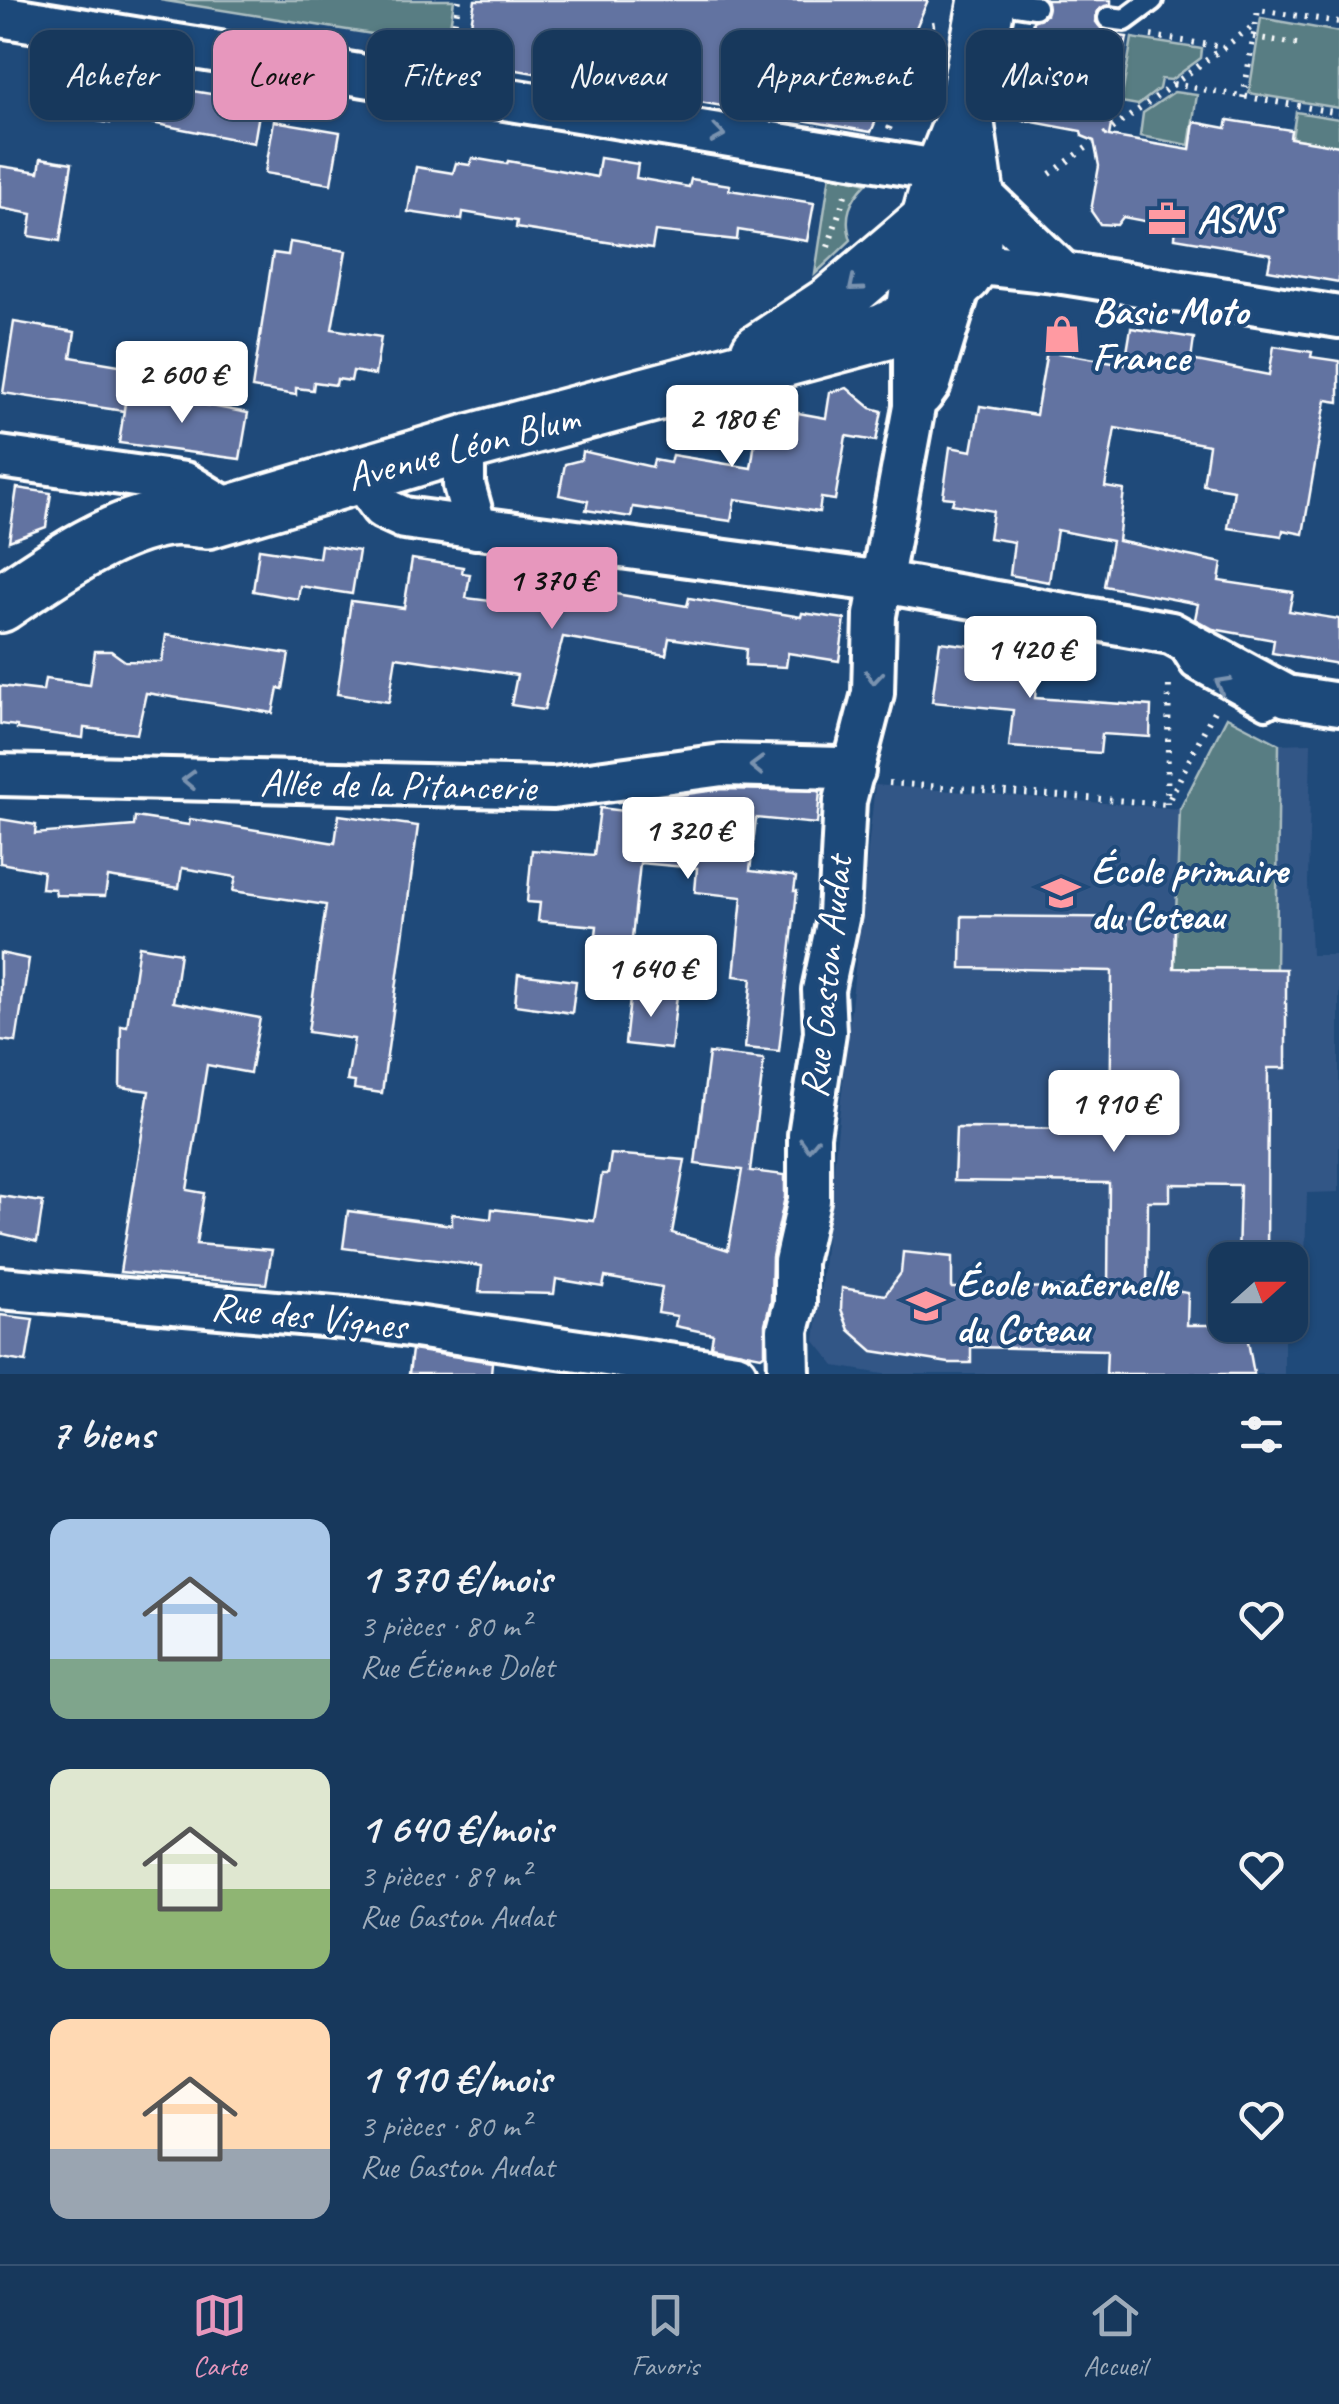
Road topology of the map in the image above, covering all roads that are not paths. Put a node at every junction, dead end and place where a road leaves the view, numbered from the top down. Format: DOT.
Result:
graph roads {
  1 [pos="1152,0"];
  2 [pos="988,7"];
  3 [pos="0,16"];
  4 [pos="1109,18"];
  5 [pos="949,193"];
  6 [pos="968,269"];
  7 [pos="1062,272"];
  8 [pos="914,317"];
  9 [pos="1339,317"];
  10 [pos="854,342"];
  11 [pos="719,378"];
  12 [pos="914,407"];
  13 [pos="464,444"];
  14 [pos="0,457"];
  15 [pos="109,472"];
  16 [pos="358,475"];
  17 [pos="220,516"];
  18 [pos="476,528"];
  19 [pos="116,536"];
  20 [pos="884,582"];
  21 [pos="1,604"];
  22 [pos="1339,704"];
  23 [pos="0,775"];
  24 [pos="866,777"];
  25 [pos="0,1288"];
  26 [pos="736,1374"];
  27 [pos="789,1374"];
  1 -- 4 [label="lane"];
  2 -- 5 [label="main road"];
  3 -- 5 [label="street, one-way"];
  5 -- 6 [label="main road"];
  5 -- 7 [label="street"];
  5 -- 8 [label="main road"];
  5 -- 11 [label="main road, Avenue Léon Blum, one-way"];
  6 -- 7 [label="street"];
  6 -- 8 [label="main road, Avenue Léon Blum"];
  6 -- 12 [label="street"];
  7 -- 9 [label="street"];
  8 -- 10 [label="main road, Avenue Léon Blum"];
  8 -- 12 [label="street"];
  10 -- 11 [label="main road, Avenue Léon Blum"];
  10 -- 12 [label="street"];
  11 -- 13 [label="main road, Avenue Léon Blum"];
  12 -- 20 [label="street, Rue Gaston Audat"];
  13 -- 16 [label="main road, Avenue Léon Blum"];
  13 -- 18 [label="street"];
  14 -- 15 [label="street"];
  15 -- 17 [label="street"];
  15 -- 19 [label="street"];
  16 -- 17 [label="main road, Avenue Léon Blum"];
  16 -- 18 [label="street"];
  17 -- 19 [label="main road, Avenue Léon Blum"];
  17 -- 21 [label="main road, Avenue Léon Blum"];
  18 -- 20 [label="street"];
  19 -- 21 [label="main road, Avenue Léon Blum"];
  20 -- 22 [label="street"];
  20 -- 24 [label="street, Rue Gaston Audat, one-way"];
  24 -- 23 [label="street, Allée de la Pitancerie, one-way"];
  24 -- 27 [label="street, Rue Gaston Audat, one-way"];
  25 -- 26 [label="street, Rue des Vignes"];
}
